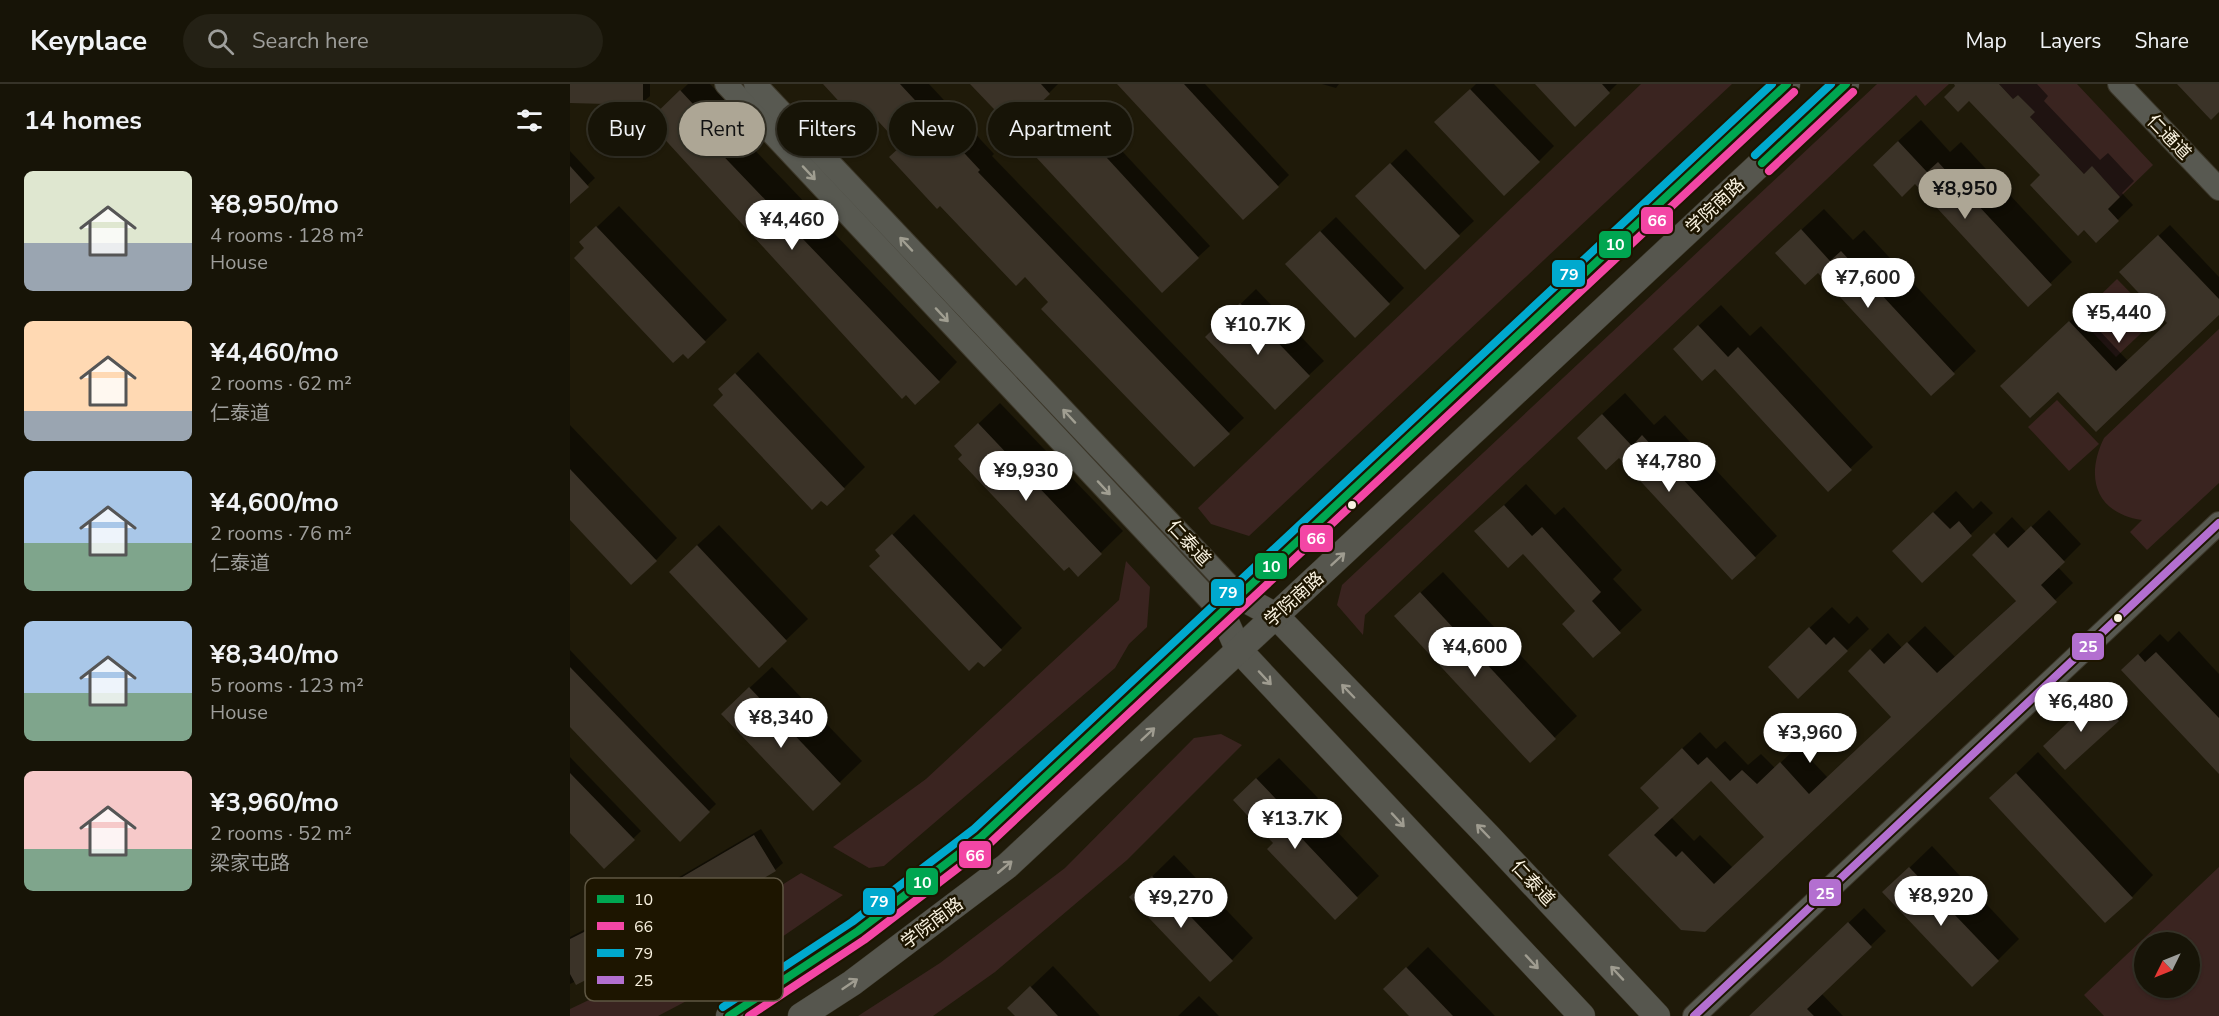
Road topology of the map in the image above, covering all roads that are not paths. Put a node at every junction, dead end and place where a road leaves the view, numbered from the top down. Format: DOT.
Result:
graph roads {
  1 [pos="726,84"];
  2 [pos="755,84"];
  3 [pos="1787,84"];
  4 [pos="1846,84"];
  5 [pos="2119,84"];
  6 [pos="2219,189"];
  7 [pos="2219,523"];
  8 [pos="1230,605"];
  9 [pos="1276,616"];
  10 [pos="1238,649"];
  11 [pos="783,982"];
  12 [pos="753,1001"];
  13 [pos="729,1016"];
  14 [pos="801,1016"];
  15 [pos="1582,1016"];
  16 [pos="1657,1016"];
  17 [pos="1694,1016"];
  1 -- 8 [label="main road, 仁泰道, one-way"];
  8 -- 2 [label="main road, 仁泰道, one-way"];
  3 -- 8 [label="main road, 学院南路"];
  9 -- 4 [label="main road, 学院南路, one-way"];
  5 -- 6 [label="main road, 仁通道"];
  7 -- 17 [label="main road"];
  8 -- 9 [label="main road, 仁泰道"];
  8 -- 10 [label="main road, 仁泰道"];
  8 -- 11 [label="main road, 学院南路"];
  9 -- 10 [label="main road, 学院南路"];
  16 -- 9 [label="main road, 仁泰道, one-way"];
  14 -- 10 [label="main road, 学院南路, one-way"];
  10 -- 15 [label="main road, 仁泰道, one-way"];
  12 -- 13 [label="main road, 学院南路"];
}
